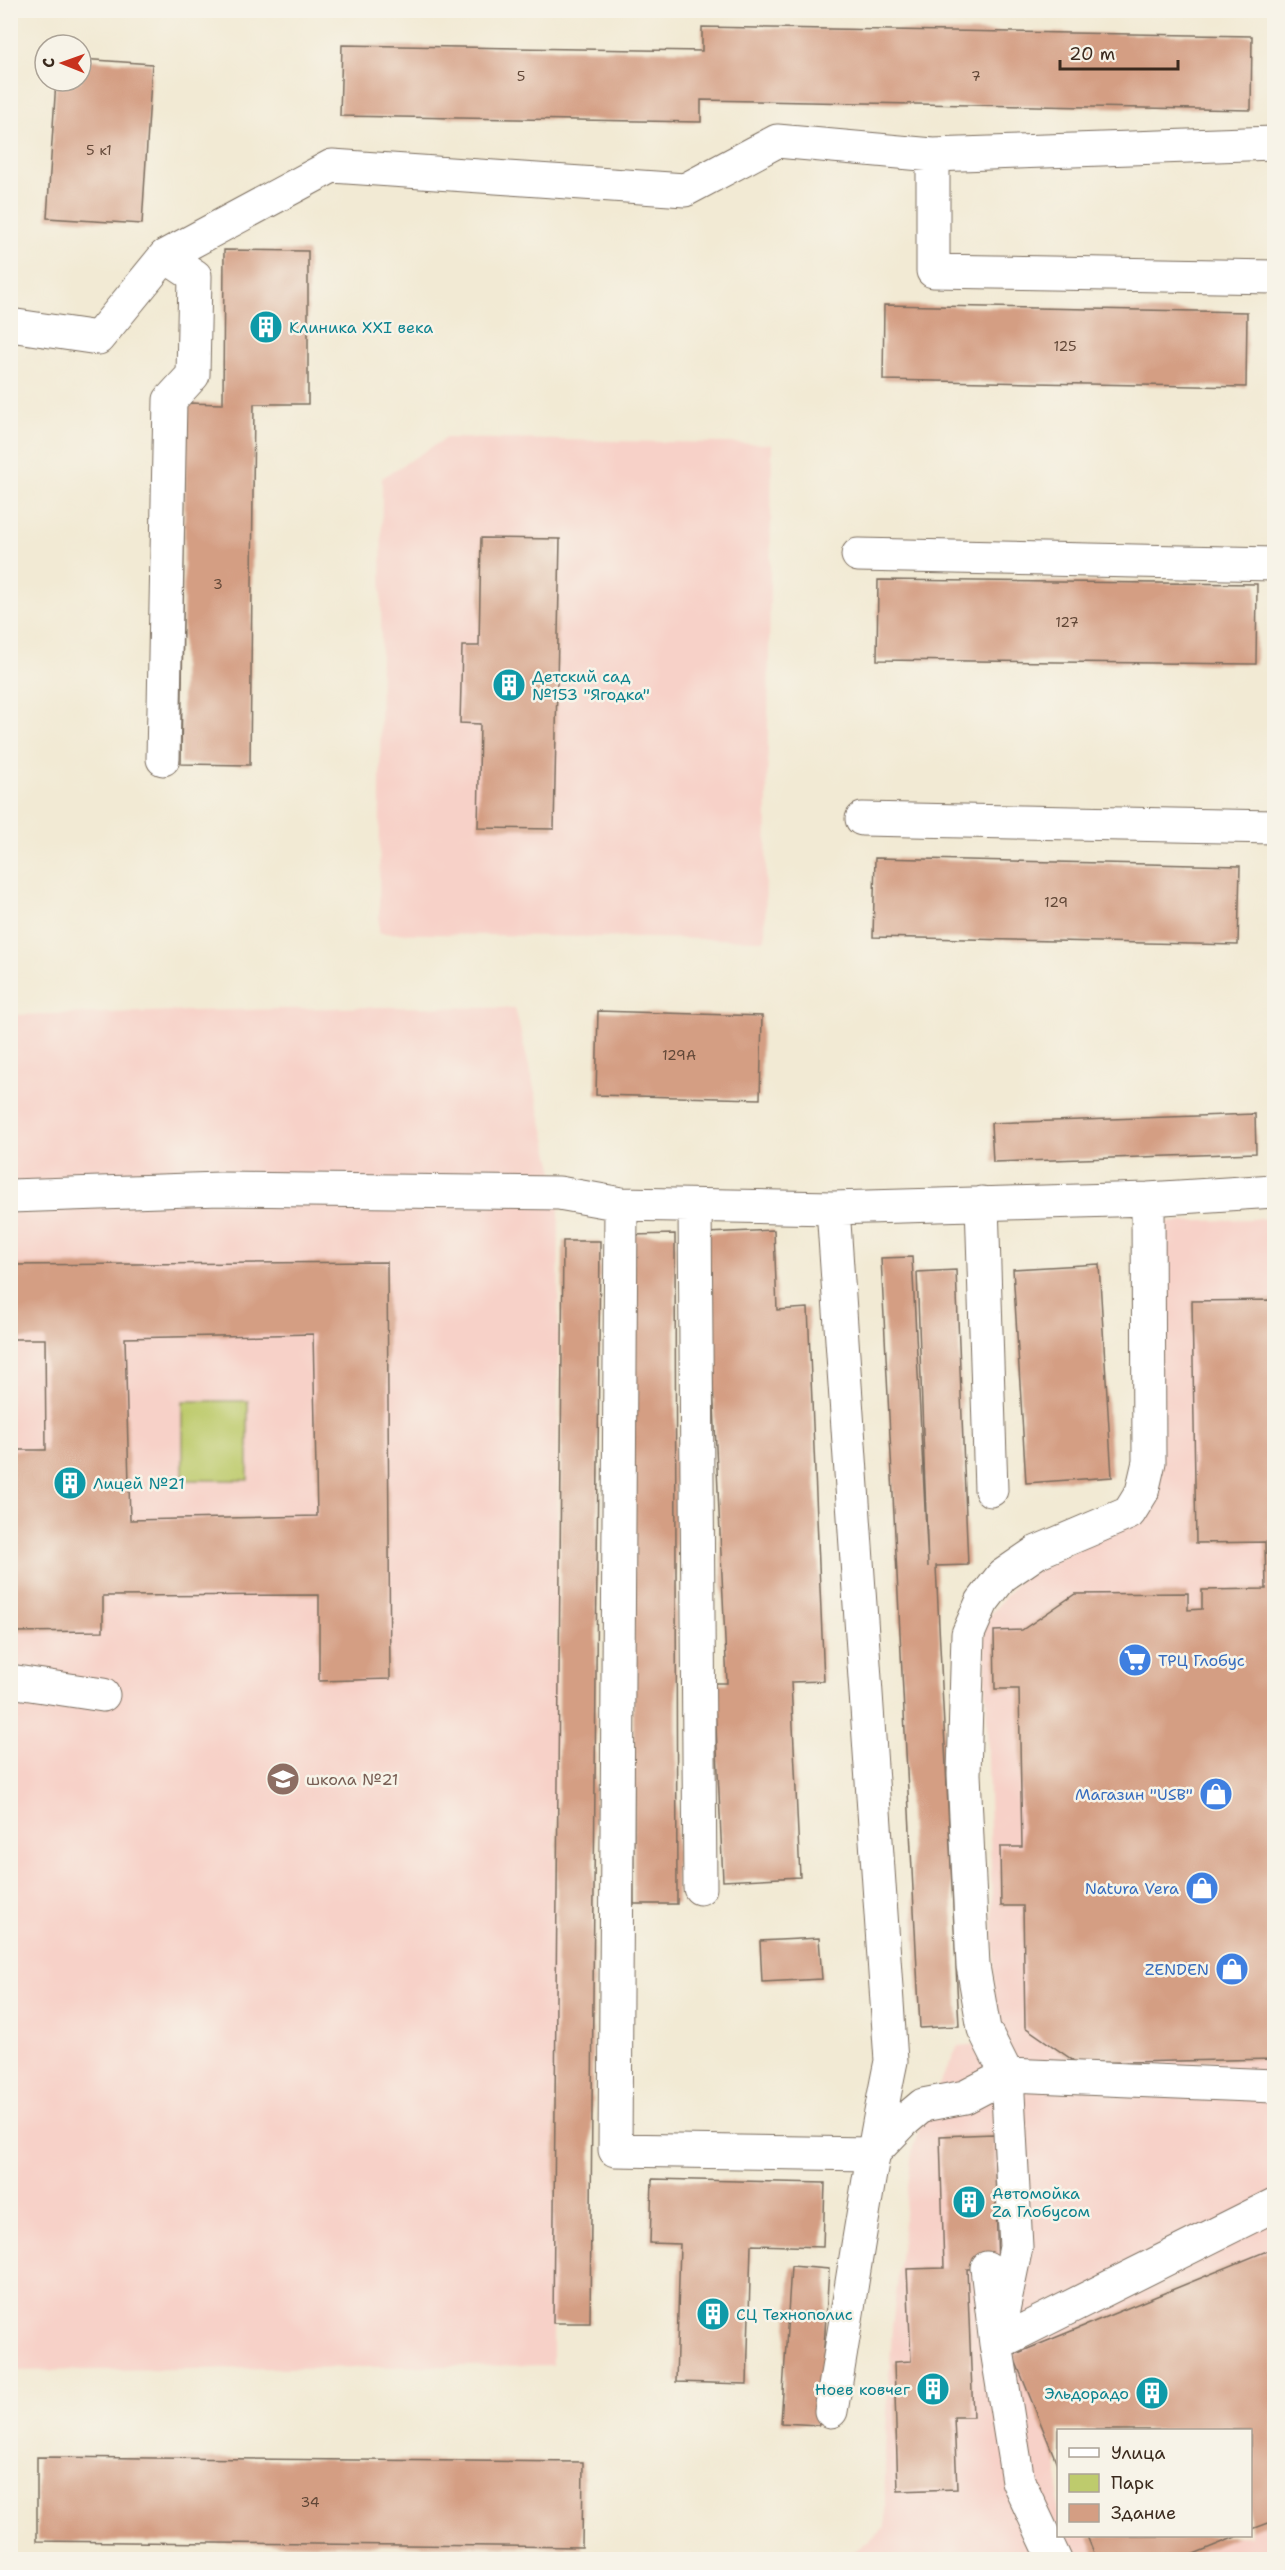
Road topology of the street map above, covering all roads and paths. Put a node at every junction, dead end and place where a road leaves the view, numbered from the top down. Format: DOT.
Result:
graph roads {
  1 [pos="1275,142"];
  2 [pos="933,155"];
  3 [pos="165,256"];
  4 [pos="1275,277"];
  5 [pos="10,324"];
  6 [pos="858,555"];
  7 [pos="1275,564"];
  8 [pos="163,759"];
  9 [pos="862,819"];
  10 [pos="1275,827"];
  11 [pos="1275,1191"];
  12 [pos="10,1196"];
  13 [pos="1148,1199"];
  14 [pos="982,1203"];
  15 [pos="621,1204"];
  16 [pos="695,1206"];
  17 [pos="832,1208"];
  18 [pos="991,1490"];
  19 [pos="10,1681"];
  20 [pos="103,1695"];
  21 [pos="700,1888"];
  22 [pos="1007,2075"];
  23 [pos="1275,2086"];
  24 [pos="872,2154"];
  25 [pos="1275,2205"];
  26 [pos="987,2268"];
  27 [pos="996,2344"];
  28 [pos="831,2411"];
  29 [pos="1055,2559"];
  1 -- 2 [label="lane"];
  2 -- 3 [label="lane"];
  2 -- 4 [label="lane"];
  3 -- 5 [label="lane"];
  3 -- 8 [label="lane"];
  6 -- 7 [label="lane"];
  9 -- 10 [label="lane"];
  11 -- 13 [label="lane"];
  12 -- 15 [label="lane"];
  13 -- 14 [label="lane"];
  13 -- 22 [label="lane"];
  14 -- 17 [label="lane"];
  14 -- 18 [label="lane"];
  15 -- 16 [label="lane"];
  15 -- 24 [label="lane"];
  16 -- 17 [label="lane"];
  16 -- 21 [label="lane"];
  17 -- 24 [label="lane"];
  19 -- 20 [label="lane"];
  22 -- 23 [label="lane"];
  22 -- 24 [label="lane"];
  22 -- 27 [label="lane"];
  24 -- 28 [label="lane"];
  25 -- 27 [label="lane"];
  26 -- 27 [label="lane"];
  27 -- 29 [label="lane"];
}
